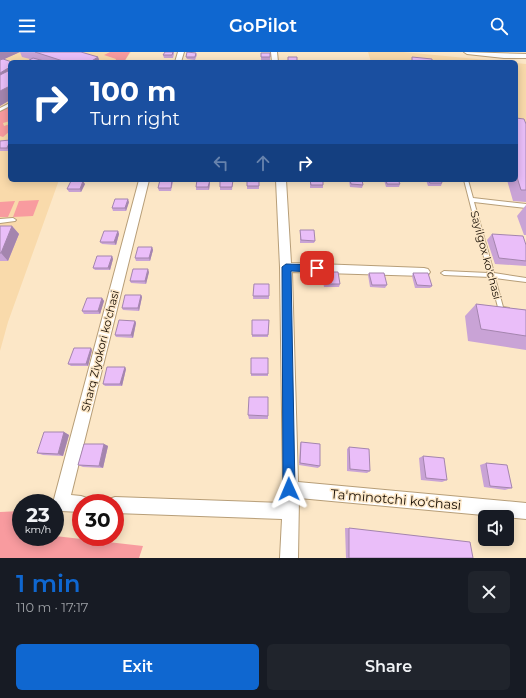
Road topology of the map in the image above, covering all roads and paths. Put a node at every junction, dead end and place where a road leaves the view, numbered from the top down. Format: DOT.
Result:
graph roads {
  1 [pos="467,52"];
  2 [pos="504,54"];
  3 [pos="526,56"];
  4 [pos="143,182"];
  5 [pos="281,182"];
  6 [pos="467,182"];
  7 [pos="472,200"];
  8 [pos="526,206"];
  9 [pos="13,220"];
  10 [pos="0,221"];
  11 [pos="286,267"];
  12 [pos="424,272"];
  13 [pos="444,273"];
  14 [pos="491,275"];
  15 [pos="526,280"];
  16 [pos="514,311"];
  17 [pos="289,489"];
  18 [pos="72,504"];
  19 [pos="124,505"];
  20 [pos="291,511"];
  21 [pos="526,511"];
  22 [pos="289,558"];
  1 -- 2 [label="street"];
  2 -- 3 [label="street"];
  4 -- 18 [label="street, Sharq Ziyokori ko'chasi"];
  5 -- 11 [label="street"];
  6 -- 7 [label="lane, Sayilgox ko'chasi"];
  7 -- 8 [label="lane"];
  7 -- 14 [label="lane, Sayilgox ko'chasi"];
  9 -- 10 [label="lane"];
  11 -- 12 [label="street"];
  11 -- 17 [label="street"];
  13 -- 14 [label="lane"];
  14 -- 15 [label="lane"];
  14 -- 16 [label="lane, Sayilgox ko'chasi"];
  17 -- 20 [label="street"];
  17 -- 21 [label="street, Ta'minotchi ko'chasi"];
  19 -- 20 [label="street"];
  20 -- 22 [label="street"];
}
